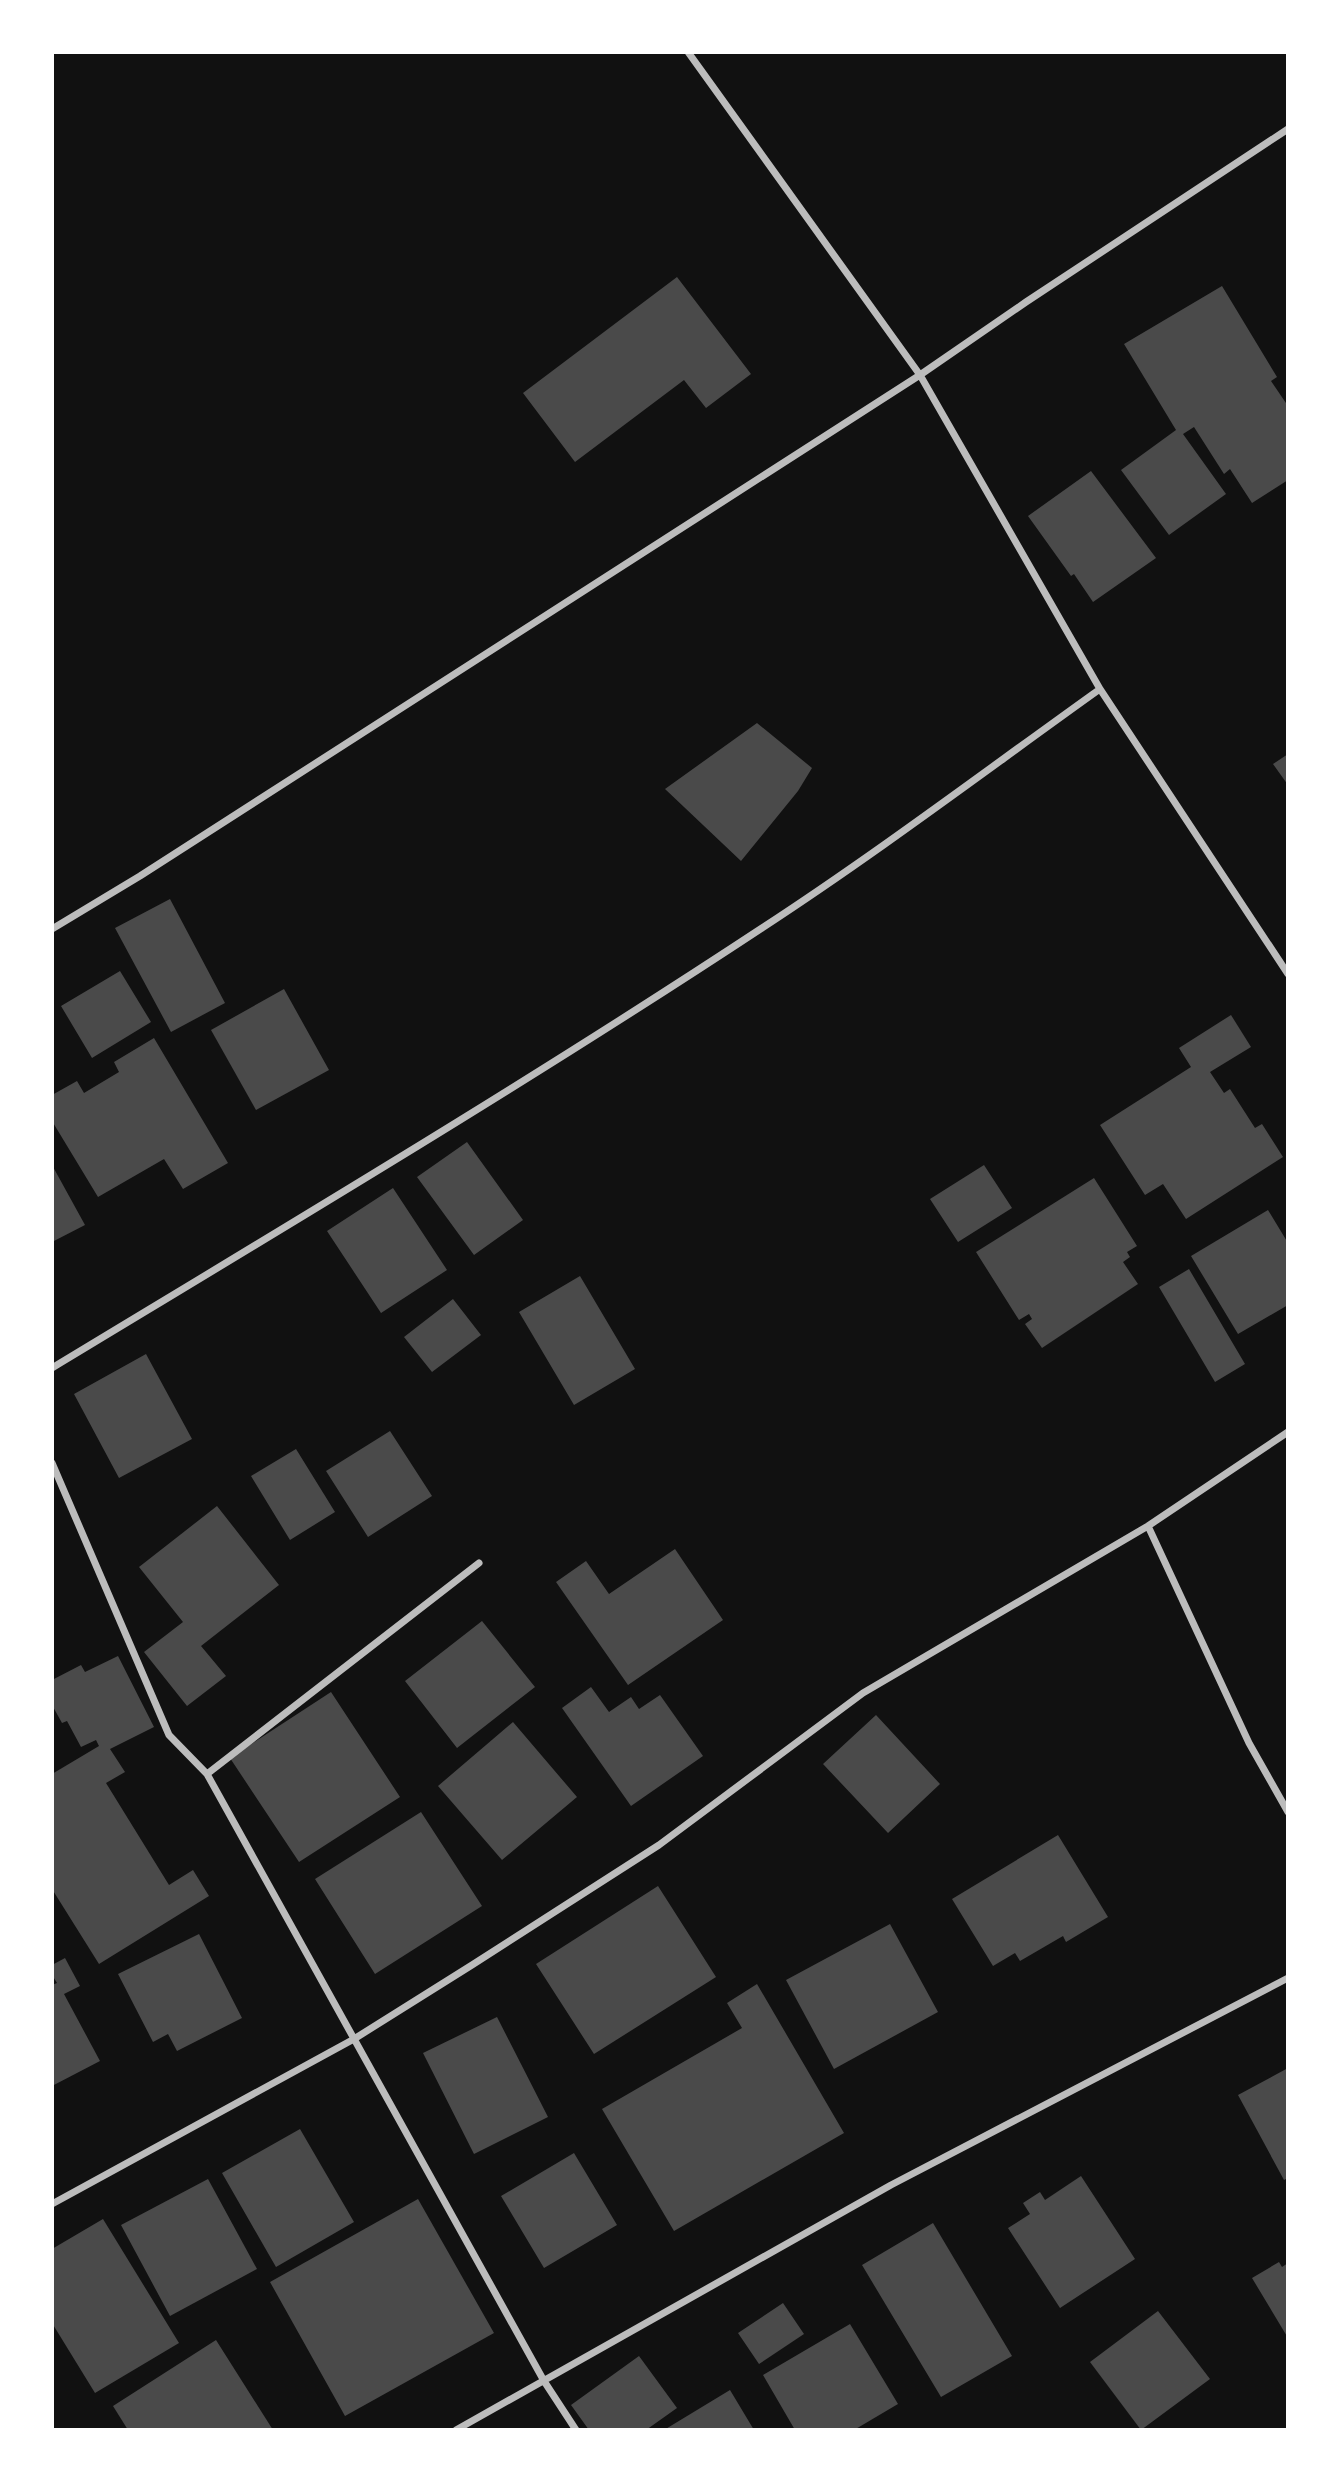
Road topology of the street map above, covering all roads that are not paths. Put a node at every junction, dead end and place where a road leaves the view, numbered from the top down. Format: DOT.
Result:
graph roads {
  1 [pos="688,52"];
  2 [pos="1287,129"];
  3 [pos="919,375"];
  4 [pos="1100,689"];
  5 [pos="52,929"];
  6 [pos="1287,974"];
  7 [pos="52,1368"];
  8 [pos="1287,1432"];
  9 [pos="52,1463"];
  10 [pos="1148,1526"];
  11 [pos="479,1563"];
  12 [pos="207,1774"];
  13 [pos="1287,1812"];
  14 [pos="1287,1978"];
  15 [pos="354,2039"];
  16 [pos="52,2204"];
  17 [pos="544,2381"];
  18 [pos="456,2430"];
  19 [pos="576,2430"];
  1 -- 3 [label="street"];
  2 -- 3 [label="street"];
  3 -- 4 [label="street"];
  3 -- 5 [label="street"];
  4 -- 6 [label="street"];
  4 -- 7 [label="street"];
  8 -- 10 [label="street"];
  9 -- 12 [label="street"];
  10 -- 13 [label="street"];
  10 -- 15 [label="street"];
  11 -- 12 [label="street"];
  12 -- 15 [label="street"];
  14 -- 17 [label="street"];
  15 -- 16 [label="street"];
  15 -- 17 [label="street"];
  17 -- 18 [label="street"];
  17 -- 19 [label="street"];
}
